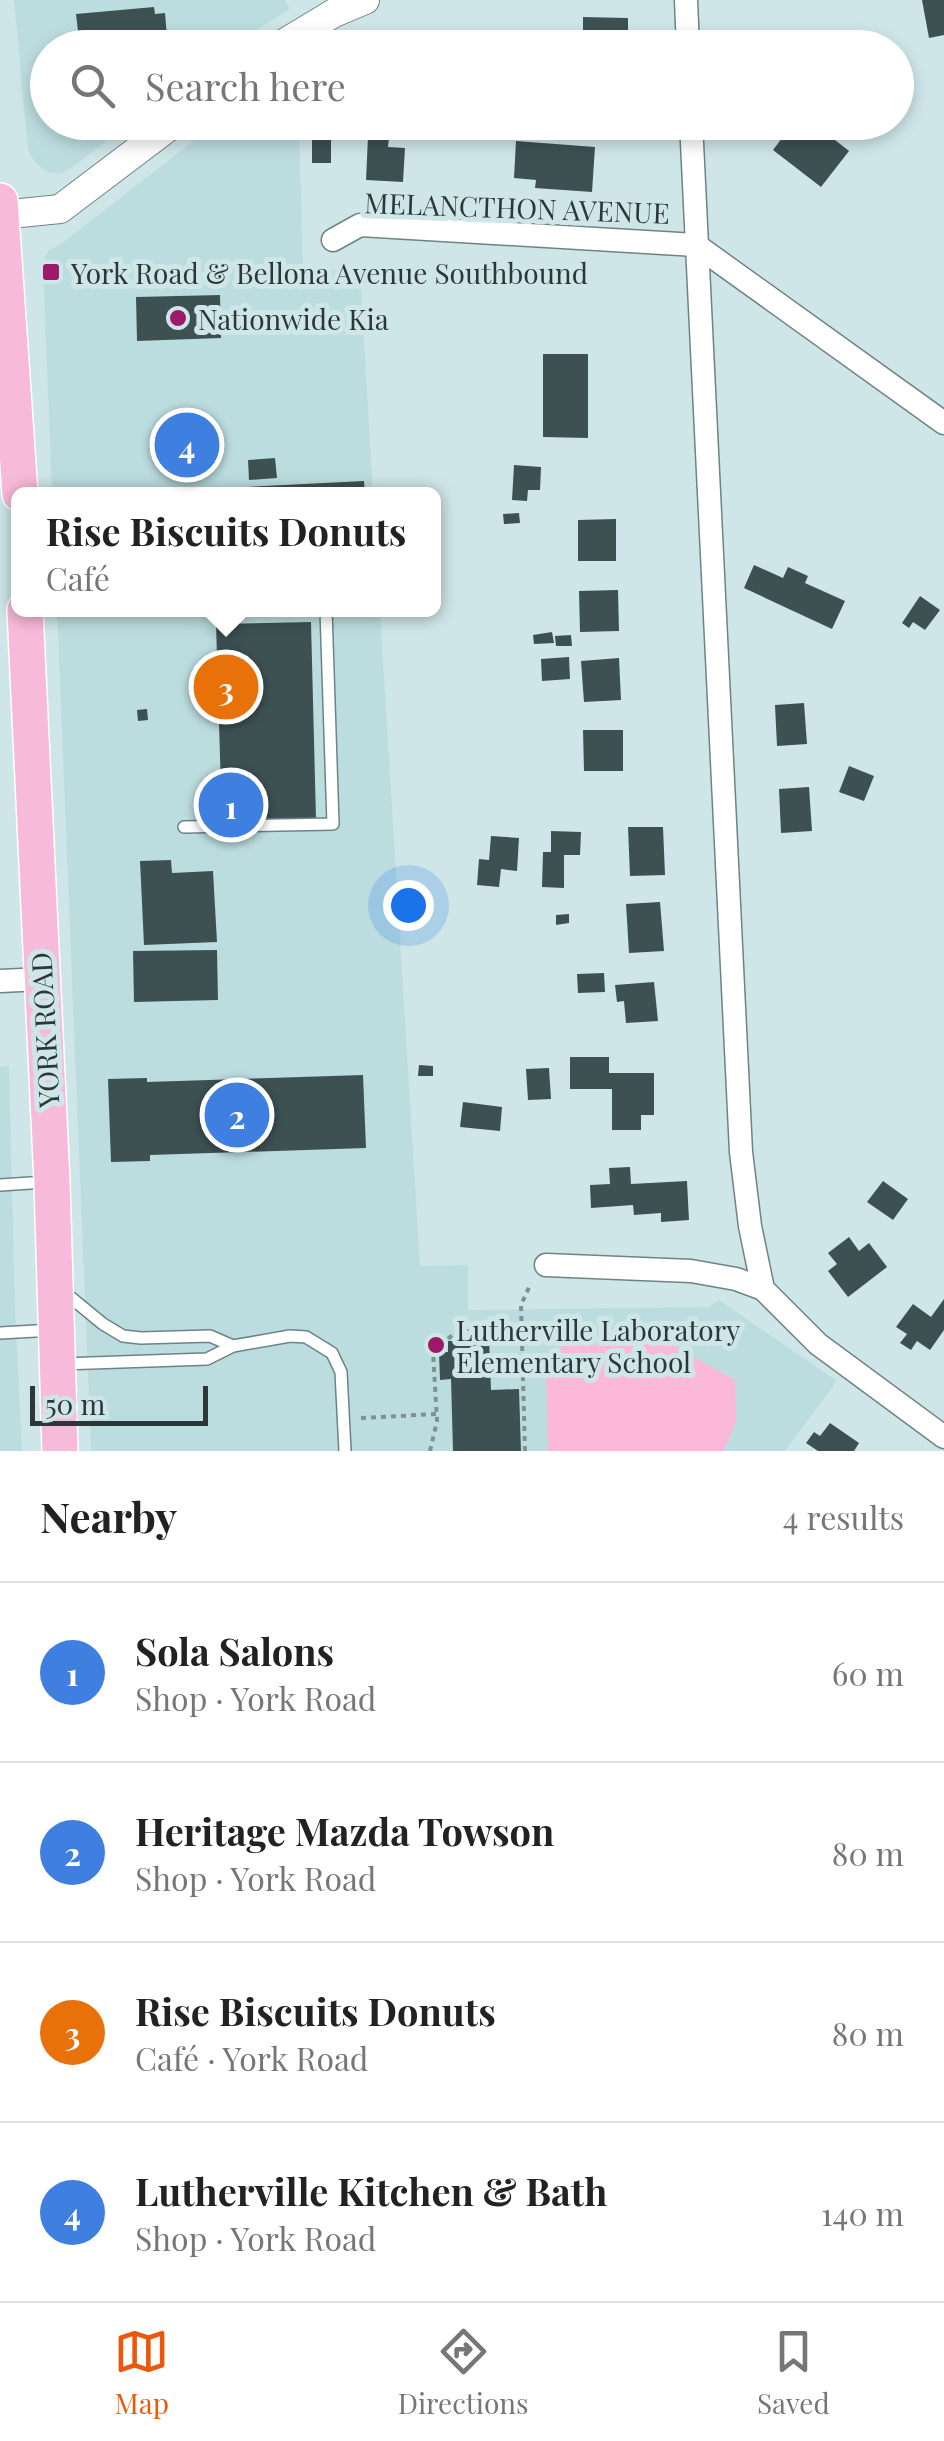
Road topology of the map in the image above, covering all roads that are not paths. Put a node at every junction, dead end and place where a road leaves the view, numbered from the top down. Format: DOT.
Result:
graph roads {
  1 [pos="365,0"];
  2 [pos="686,0"];
  3 [pos="307,30"];
  4 [pos="687,30"];
  5 [pos="151,140"];
  6 [pos="692,140"];
  7 [pos="0,200"];
  8 [pos="1,215"];
  9 [pos="333,240"];
  10 [pos="696,245"];
  11 [pos="944,423"];
  12 [pos="20,487"];
  13 [pos="25,617"];
  14 [pos="326,617"];
  15 [pos="184,828"];
  16 [pos="42,979"];
  17 [pos="0,980"];
  18 [pos="52,1182"];
  19 [pos="0,1185"];
  20 [pos="546,1265"];
  21 [pos="54,1285"];
  22 [pos="763,1289"];
  23 [pos="0,1333"];
  24 [pos="233,1346"];
  25 [pos="57,1347"];
  26 [pos="944,1437"];
  27 [pos="60,1451"];
  28 [pos="345,1451"];
  1 -- 3 [label="street"];
  2 -- 4 [label="street"];
  5 -- 8 [label="street"];
  6 -- 10 [label="street"];
  7 -- 8 [label="main road"];
  8 -- 12 [label="main road"];
  9 -- 10 [label="street, MELANCTHON AVENUE"];
  10 -- 11 [label="street, MELANCTHON AVENUE"];
  10 -- 22 [label="street"];
  13 -- 16 [label="main road, YORK ROAD"];
  14 -- 15 [label="lane"];
  16 -- 17 [label="street"];
  16 -- 18 [label="main road, YORK ROAD"];
  18 -- 19 [label="lane"];
  18 -- 21 [label="main road, YORK ROAD"];
  20 -- 22 [label="street"];
  21 -- 24 [label="lane"];
  21 -- 25 [label="main road, YORK ROAD"];
  22 -- 26 [label="street"];
  23 -- 25 [label="lane"];
  24 -- 25 [label="lane"];
  24 -- 28 [label="lane"];
  25 -- 27 [label="main road, YORK ROAD"];
}
